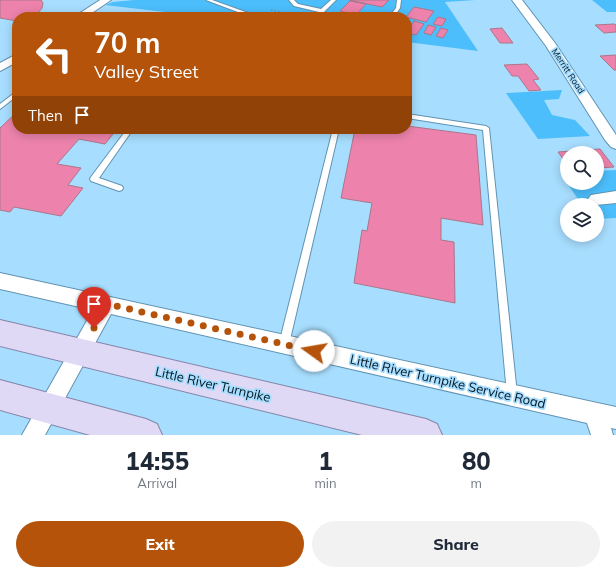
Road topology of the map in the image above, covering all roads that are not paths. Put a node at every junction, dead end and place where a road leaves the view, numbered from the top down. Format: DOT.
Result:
graph roads {
  1 [pos="106,0"];
  2 [pos="208,0"];
  3 [pos="291,0"];
  4 [pos="334,0"];
  5 [pos="399,0"];
  6 [pos="517,0"];
  7 [pos="322,11"];
  8 [pos="87,12"];
  9 [pos="242,12"];
  10 [pos="395,12"];
  11 [pos="12,61"];
  12 [pos="0,68"];
  13 [pos="12,97"];
  14 [pos="0,107"];
  15 [pos="412,117"];
  16 [pos="126,134"];
  17 [pos="335,134"];
  18 [pos="614,139"];
  19 [pos="119,188"];
  20 [pos="616,197"];
  21 [pos="604,198"];
  22 [pos="0,280"];
  23 [pos="107,304"];
  24 [pos="0,333"];
  25 [pos="284,344"];
  26 [pos="80,352"];
  27 [pos="512,395"];
  28 [pos="0,396"];
  29 [pos="48,409"];
  30 [pos="605,416"];
  31 [pos="140,434"];
  32 [pos="33,435"];
  33 [pos="426,435"];
  34 [pos="602,435"];
  1 -- 8 [label="street"];
  2 -- 9 [label="lane"];
  3 -- 7 [label="lane"];
  4 -- 7 [label="lane"];
  5 -- 10 [label="lane"];
  6 -- 18 [label="street, Merritt Road"];
  11 -- 12 [label="street"];
  13 -- 14 [label="lane"];
  15 -- 27 [label="lane"];
  16 -- 19 [label="lane"];
  17 -- 25 [label="lane"];
  20 -- 21 [label="street"];
  22 -- 23 [label="street, Little River Turnpike Service Road"];
  23 -- 25 [label="street, Little River Turnpike Service Road"];
  23 -- 26 [label="street"];
  24 -- 26 [label="main road, Little River Turnpike"];
  25 -- 27 [label="street, Little River Turnpike Service Road"];
  26 -- 29 [label="street"];
  26 -- 33 [label="main road, Little River Turnpike"];
  27 -- 30 [label="street, Little River Turnpike Service Road"];
  28 -- 29 [label="main road"];
  29 -- 31 [label="main road"];
  29 -- 32 [label="street"];
  30 -- 34 [label="street"];
}
